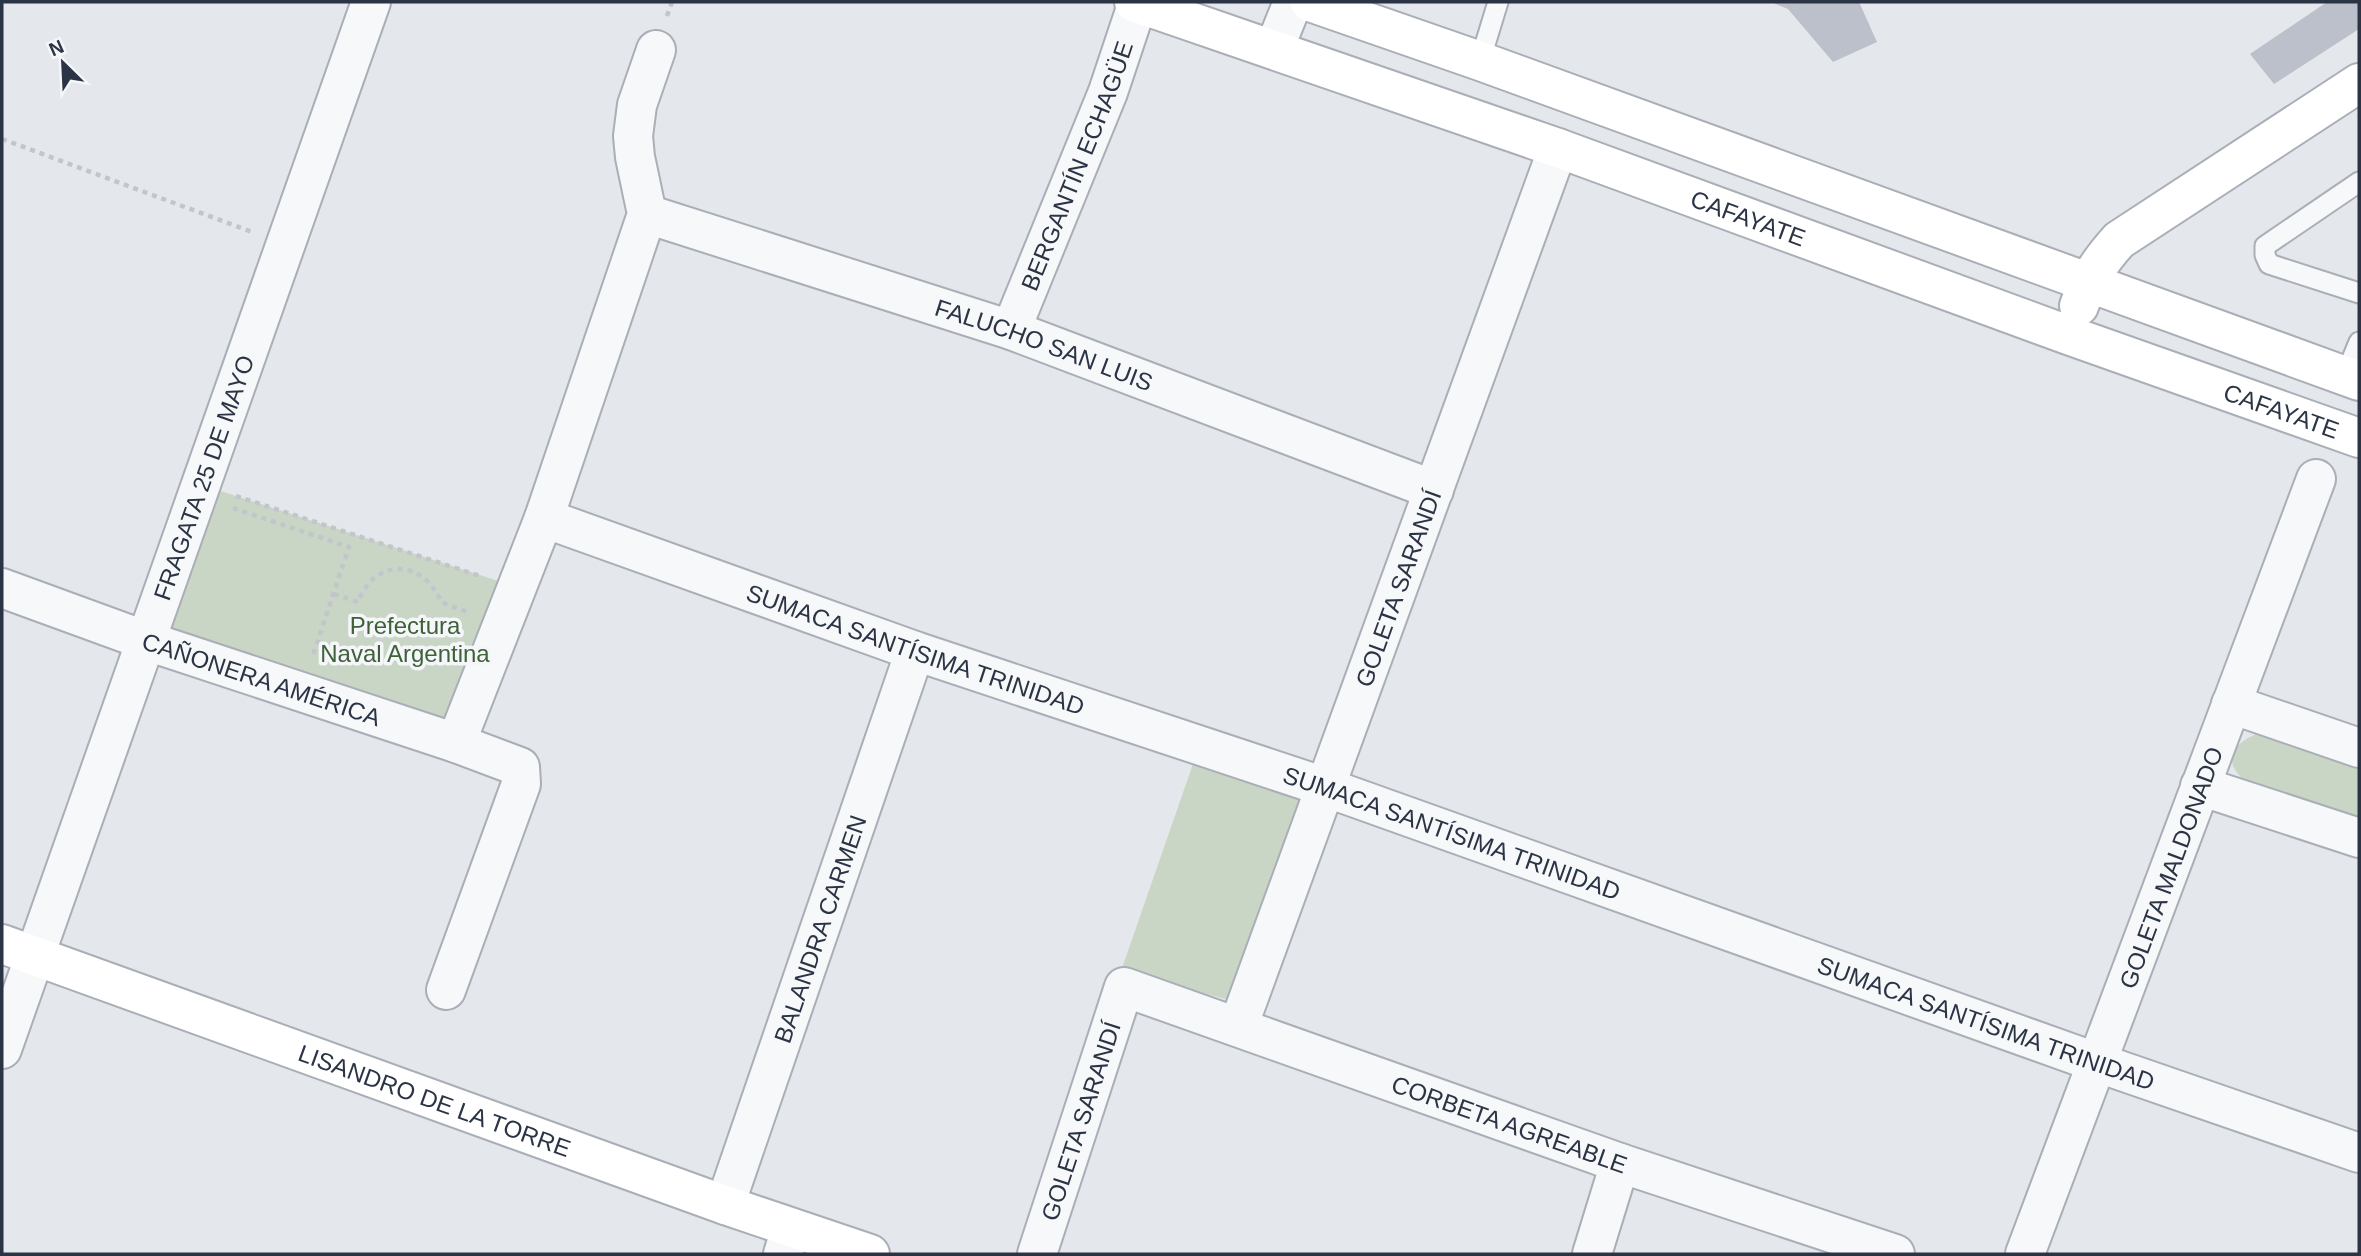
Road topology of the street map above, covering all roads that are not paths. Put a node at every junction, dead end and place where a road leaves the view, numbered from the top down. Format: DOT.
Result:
graph roads {
  1 [pos="371,2"];
  2 [pos="1136,2"];
  3 [pos="1293,2"];
  4 [pos="1310,2"];
  5 [pos="1498,2"];
  6 [pos="1274,49"];
  7 [pos="656,50"];
  8 [pos="1480,61"];
  9 [pos="2359,83"];
  10 [pos="1558,148"];
  11 [pos="2359,182"];
  12 [pos="647,214"];
  13 [pos="2087,284"];
  14 [pos="2359,293"];
  15 [pos="1011,330"];
  16 [pos="2068,335"];
  17 [pos="2355,367"];
  18 [pos="2359,438"];
  19 [pos="2316,480"];
  20 [pos="1434,490"];
  21 [pos="544,518"];
  22 [pos="2,589"];
  23 [pos="147,641"];
  24 [pos="915,651"];
  25 [pos="2231,704"];
  26 [pos="456,743"];
  27 [pos="2359,747"];
  28 [pos="2200,786"];
  29 [pos="1325,788"];
  30 [pos="2359,838"];
  31 [pos="18,950"];
  32 [pos="1124,987"];
  33 [pos="446,990"];
  34 [pos="1238,1027"];
  35 [pos="2,1049"];
  36 [pos="2098,1063"];
  37 [pos="2359,1153"];
  38 [pos="1620,1163"];
  39 [pos="725,1205"];
  40 [pos="787,1241"];
  41 [pos="870,1254"];
  42 [pos="1037,1254"];
  43 [pos="1592,1254"];
  44 [pos="1895,1254"];
  45 [pos="2025,1254"];
  1 -- 23 [label="street, FRAGATA 25 DE MAYO"];
  2 -- 6 [label="street, CAFAYATE"];
  2 -- 15 [label="street, BERGANTÍN ECHAGÜE"];
  3 -- 6 [label="street"];
  4 -- 8 [label="street"];
  5 -- 8 [label="lane"];
  6 -- 10 [label="street, CAFAYATE"];
  7 -- 12 [label="street"];
  8 -- 13 [label="street"];
  9 -- 13 [label="street"];
  10 -- 16 [label="street, CAFAYATE"];
  10 -- 20 [label="street, GOLETA SARANDÍ"];
  11 -- 14 [label="lane"];
  12 -- 15 [label="street, FALUCHO SAN LUIS"];
  12 -- 21 [label="street"];
  13 -- 16 [label="street"];
  13 -- 17 [label="street"];
  15 -- 20 [label="street, FALUCHO SAN LUIS"];
  16 -- 18 [label="street, CAFAYATE"];
  19 -- 25 [label="street, GOLETA MALDONADO"];
  20 -- 29 [label="street, GOLETA SARANDÍ"];
  21 -- 24 [label="street, SUMACA SANTÍSIMA TRINIDAD"];
  21 -- 26 [label="street"];
  22 -- 23 [label="street, CAÑONERA AMÉRICA"];
  23 -- 26 [label="street, CAÑONERA AMÉRICA"];
  23 -- 31 [label="street, FRAGATA 25 DE MAYO"];
  24 -- 29 [label="street, SUMACA SANTÍSIMA TRINIDAD"];
  24 -- 39 [label="street, BALANDRA CARMEN"];
  25 -- 27 [label="street"];
  25 -- 28 [label="street, GOLETA MALDONADO"];
  26 -- 33 [label="street, CAÑONERA AMÉRICA"];
  28 -- 30 [label="street"];
  28 -- 36 [label="street, GOLETA MALDONADO"];
  29 -- 34 [label="street, GOLETA SARANDÍ"];
  29 -- 36 [label="street, SUMACA SANTÍSIMA TRINIDAD"];
  31 -- 35 [label="street, FRAGATA 25 DE MAYO"];
  31 -- 39 [label="street, LISANDRO DE LA TORRE"];
  32 -- 34 [label="street, CORBETA AGREABLE"];
  32 -- 42 [label="street, GOLETA SARANDÍ"];
  34 -- 38 [label="street, CORBETA AGREABLE"];
  36 -- 37 [label="street, SUMACA SANTÍSIMA TRINIDAD"];
  36 -- 45 [label="street, GOLETA MALDONADO"];
  38 -- 43 [label="street"];
  38 -- 44 [label="street, CORBETA AGREABLE"];
  39 -- 40 [label="street, LISANDRO DE LA TORRE"];
  40 -- 41 [label="street, LISANDRO DE LA TORRE"];
}
